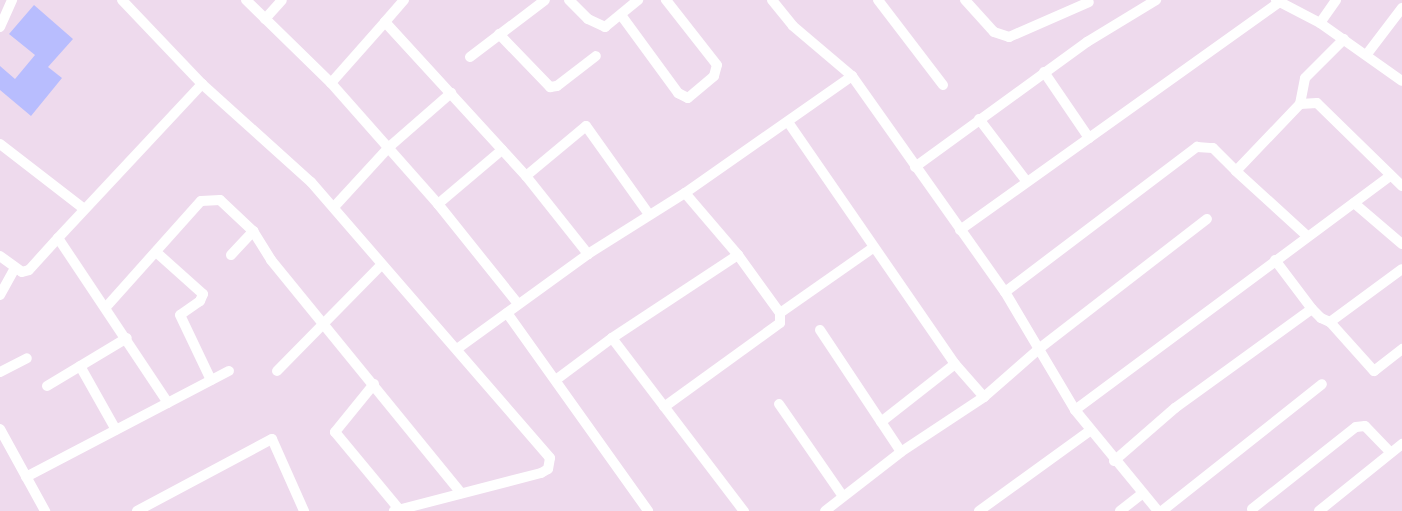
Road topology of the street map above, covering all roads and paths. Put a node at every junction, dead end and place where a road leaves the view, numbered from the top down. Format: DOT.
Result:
graph roads {
  1 [pos="12,0"];
  2 [pos="122,0"];
  3 [pos="246,0"];
  4 [pos="282,0"];
  5 [pos="404,0"];
  6 [pos="544,0"];
  7 [pos="569,0"];
  8 [pos="638,0"];
  9 [pos="666,0"];
  10 [pos="772,0"];
  11 [pos="878,0"];
  12 [pos="965,0"];
  13 [pos="1156,0"];
  14 [pos="1336,0"];
  15 [pos="1278,1"];
  16 [pos="1088,2"];
  17 [pos="1402,8"];
  18 [pos="621,15"];
  19 [pos="265,19"];
  20 [pos="385,22"];
  21 [pos="1320,23"];
  22 [pos="0,27"];
  23 [pos="499,34"];
  24 [pos="1344,39"];
  25 [pos="1366,54"];
  26 [pos="596,56"];
  27 [pos="470,57"];
  28 [pos="1044,72"];
  29 [pos="852,76"];
  30 [pos="1402,81"];
  31 [pos="332,83"];
  32 [pos="202,84"];
  33 [pos="943,84"];
  34 [pos="451,93"];
  35 [pos="1300,104"];
  36 [pos="979,119"];
  37 [pos="788,122"];
  38 [pos="1089,138"];
  39 [pos="0,144"];
  40 [pos="388,148"];
  41 [pos="502,150"];
  42 [pos="915,167"];
  43 [pos="1236,171"];
  44 [pos="526,176"];
  45 [pos="1390,176"];
  46 [pos="1027,182"];
  47 [pos="1402,186"];
  48 [pos="685,193"];
  49 [pos="1354,203"];
  50 [pos="438,204"];
  51 [pos="334,208"];
  52 [pos="84,209"];
  53 [pos="648,213"];
  54 [pos="1207,219"];
  55 [pos="253,230"];
  56 [pos="960,230"];
  57 [pos="1306,236"];
  58 [pos="58,238"];
  59 [pos="1402,244"];
  60 [pos="873,248"];
  61 [pos="156,252"];
  62 [pos="231,254"];
  63 [pos="588,254"];
  64 [pos="738,255"];
  65 [pos="0,256"];
  66 [pos="1275,260"];
  67 [pos="381,266"];
  68 [pos="15,268"];
  69 [pos="1402,269"];
  70 [pos="1005,292"];
  71 [pos="0,295"];
  72 [pos="518,304"];
  73 [pos="106,306"];
  74 [pos="1312,309"];
  75 [pos="507,312"];
  76 [pos="780,313"];
  77 [pos="1330,322"];
  78 [pos="323,323"];
  79 [pos="820,330"];
  80 [pos="127,338"];
  81 [pos="612,338"];
  82 [pos="1040,348"];
  83 [pos="457,349"];
  84 [pos="1402,349"];
  85 [pos="28,358"];
  86 [pos="955,364"];
  87 [pos="80,366"];
  88 [pos="229,371"];
  89 [pos="277,371"];
  90 [pos="0,372"];
  91 [pos="557,378"];
  92 [pos="211,380"];
  93 [pos="374,384"];
  94 [pos="1322,384"];
  95 [pos="47,386"];
  96 [pos="984,396"];
  97 [pos="168,403"];
  98 [pos="779,404"];
  99 [pos="664,407"];
  100 [pos="1075,410"];
  101 [pos="881,422"];
  102 [pos="0,429"];
  103 [pos="116,430"];
  104 [pos="1091,430"];
  105 [pos="1402,444"];
  106 [pos="901,452"];
  107 [pos="1391,453"];
  108 [pos="1114,460"];
  109 [pos="26,477"];
  110 [pos="461,493"];
  111 [pos="1142,494"];
  112 [pos="842,495"];
  113 [pos="160,500"];
  114 [pos="1252,509"];
  115 [pos="396,510"];
  116 [pos="45,511"];
  117 [pos="137,511"];
  118 [pos="166,511"];
  119 [pos="304,511"];
  120 [pos="648,511"];
  121 [pos="744,511"];
  122 [pos="825,511"];
  123 [pos="979,511"];
  124 [pos="1120,511"];
  125 [pos="1158,511"];
  126 [pos="1162,511"];
  127 [pos="1319,511"];
  1 -- 22 [label="street"];
  2 -- 32 [label="street"];
  3 -- 19 [label="street"];
  4 -- 19 [label="street"];
  5 -- 20 [label="street"];
  6 -- 23 [label="street"];
  7 -- 18 [label="street"];
  8 -- 18 [label="street"];
  9 -- 18 [label="street"];
  10 -- 29 [label="street"];
  11 -- 33 [label="street"];
  12 -- 16 [label="street"];
  13 -- 28 [label="street"];
  14 -- 21 [label="street"];
  15 -- 21 [label="street"];
  15 -- 38 [label="street"];
  17 -- 25 [label="street"];
  19 -- 31 [label="street"];
  20 -- 31 [label="street"];
  20 -- 34 [label="street"];
  21 -- 24 [label="street"];
  23 -- 26 [label="street"];
  23 -- 27 [label="street"];
  24 -- 25 [label="street"];
  24 -- 35 [label="street"];
  25 -- 30 [label="street"];
  28 -- 36 [label="street"];
  28 -- 38 [label="street"];
  29 -- 37 [label="street"];
  29 -- 42 [label="street"];
  31 -- 40 [label="street"];
  32 -- 51 [label="street"];
  32 -- 52 [label="street"];
  34 -- 40 [label="street"];
  34 -- 41 [label="street"];
  35 -- 43 [label="street"];
  35 -- 45 [label="street"];
  36 -- 42 [label="street"];
  36 -- 46 [label="street"];
  37 -- 48 [label="street"];
  37 -- 60 [label="street"];
  38 -- 46 [label="street"];
  39 -- 52 [label="street"];
  40 -- 50 [label="street"];
  40 -- 51 [label="street"];
  41 -- 44 [label="street"];
  41 -- 50 [label="street"];
  42 -- 56 [label="street"];
  43 -- 57 [label="street"];
  43 -- 70 [label="street"];
  44 -- 53 [label="street"];
  44 -- 63 [label="street"];
  45 -- 47 [label="street"];
  45 -- 49 [label="street"];
  46 -- 56 [label="street"];
  48 -- 53 [label="street"];
  48 -- 64 [label="street"];
  49 -- 57 [label="street"];
  49 -- 59 [label="street"];
  50 -- 72 [label="street"];
  51 -- 67 [label="street"];
  52 -- 58 [label="street"];
  53 -- 63 [label="street"];
  54 -- 82 [label="street"];
  55 -- 61 [label="street"];
  55 -- 62 [label="street"];
  55 -- 78 [label="street"];
  56 -- 70 [label="street"];
  57 -- 66 [label="street"];
  58 -- 68 [label="street"];
  58 -- 73 [label="street"];
  60 -- 76 [label="street"];
  60 -- 86 [label="street"];
  61 -- 73 [label="street"];
  61 -- 92 [label="street"];
  63 -- 72 [label="street"];
  64 -- 76 [label="street"];
  64 -- 81 [label="street"];
  65 -- 68 [label="street"];
  66 -- 74 [label="street"];
  66 -- 100 [label="street"];
  67 -- 78 [label="street"];
  67 -- 83 [label="street"];
  68 -- 71 [label="street"];
  69 -- 77 [label="street"];
  70 -- 82 [label="street"];
  72 -- 75 [label="street"];
  73 -- 80 [label="street"];
  74 -- 77 [label="street"];
  74 -- 108 [label="street"];
  75 -- 83 [label="street"];
  75 -- 91 [label="street"];
  76 -- 99 [label="street"];
  77 -- 84 [label="street"];
  78 -- 89 [label="street"];
  78 -- 93 [label="street"];
  79 -- 101 [label="street"];
  80 -- 87 [label="street"];
  80 -- 97 [label="street"];
  81 -- 91 [label="street"];
  81 -- 99 [label="street"];
  82 -- 96 [label="street"];
  82 -- 100 [label="street"];
  83 -- 110 [label="street"];
  85 -- 90 [label="street"];
  86 -- 96 [label="street"];
  86 -- 101 [label="street"];
  87 -- 95 [label="street"];
  87 -- 103 [label="street"];
  88 -- 92 [label="street"];
  91 -- 120 [label="street"];
  92 -- 97 [label="street"];
  93 -- 110 [label="street"];
  93 -- 115 [label="street"];
  94 -- 126 [label="street"];
  96 -- 106 [label="street"];
  97 -- 103 [label="street"];
  98 -- 112 [label="street"];
  99 -- 121 [label="street"];
  100 -- 104 [label="street"];
  101 -- 106 [label="street"];
  102 -- 109 [label="street"];
  103 -- 109 [label="street"];
  104 -- 108 [label="street"];
  104 -- 123 [label="street"];
  105 -- 107 [label="street"];
  106 -- 112 [label="street"];
  107 -- 114 [label="street"];
  107 -- 127 [label="street"];
  108 -- 111 [label="street"];
  109 -- 116 [label="street"];
  110 -- 115 [label="street"];
  111 -- 124 [label="street"];
  111 -- 125 [label="street"];
  112 -- 122 [label="street"];
  113 -- 117 [label="street"];
  113 -- 118 [label="street"];
  113 -- 119 [label="street"];
}
